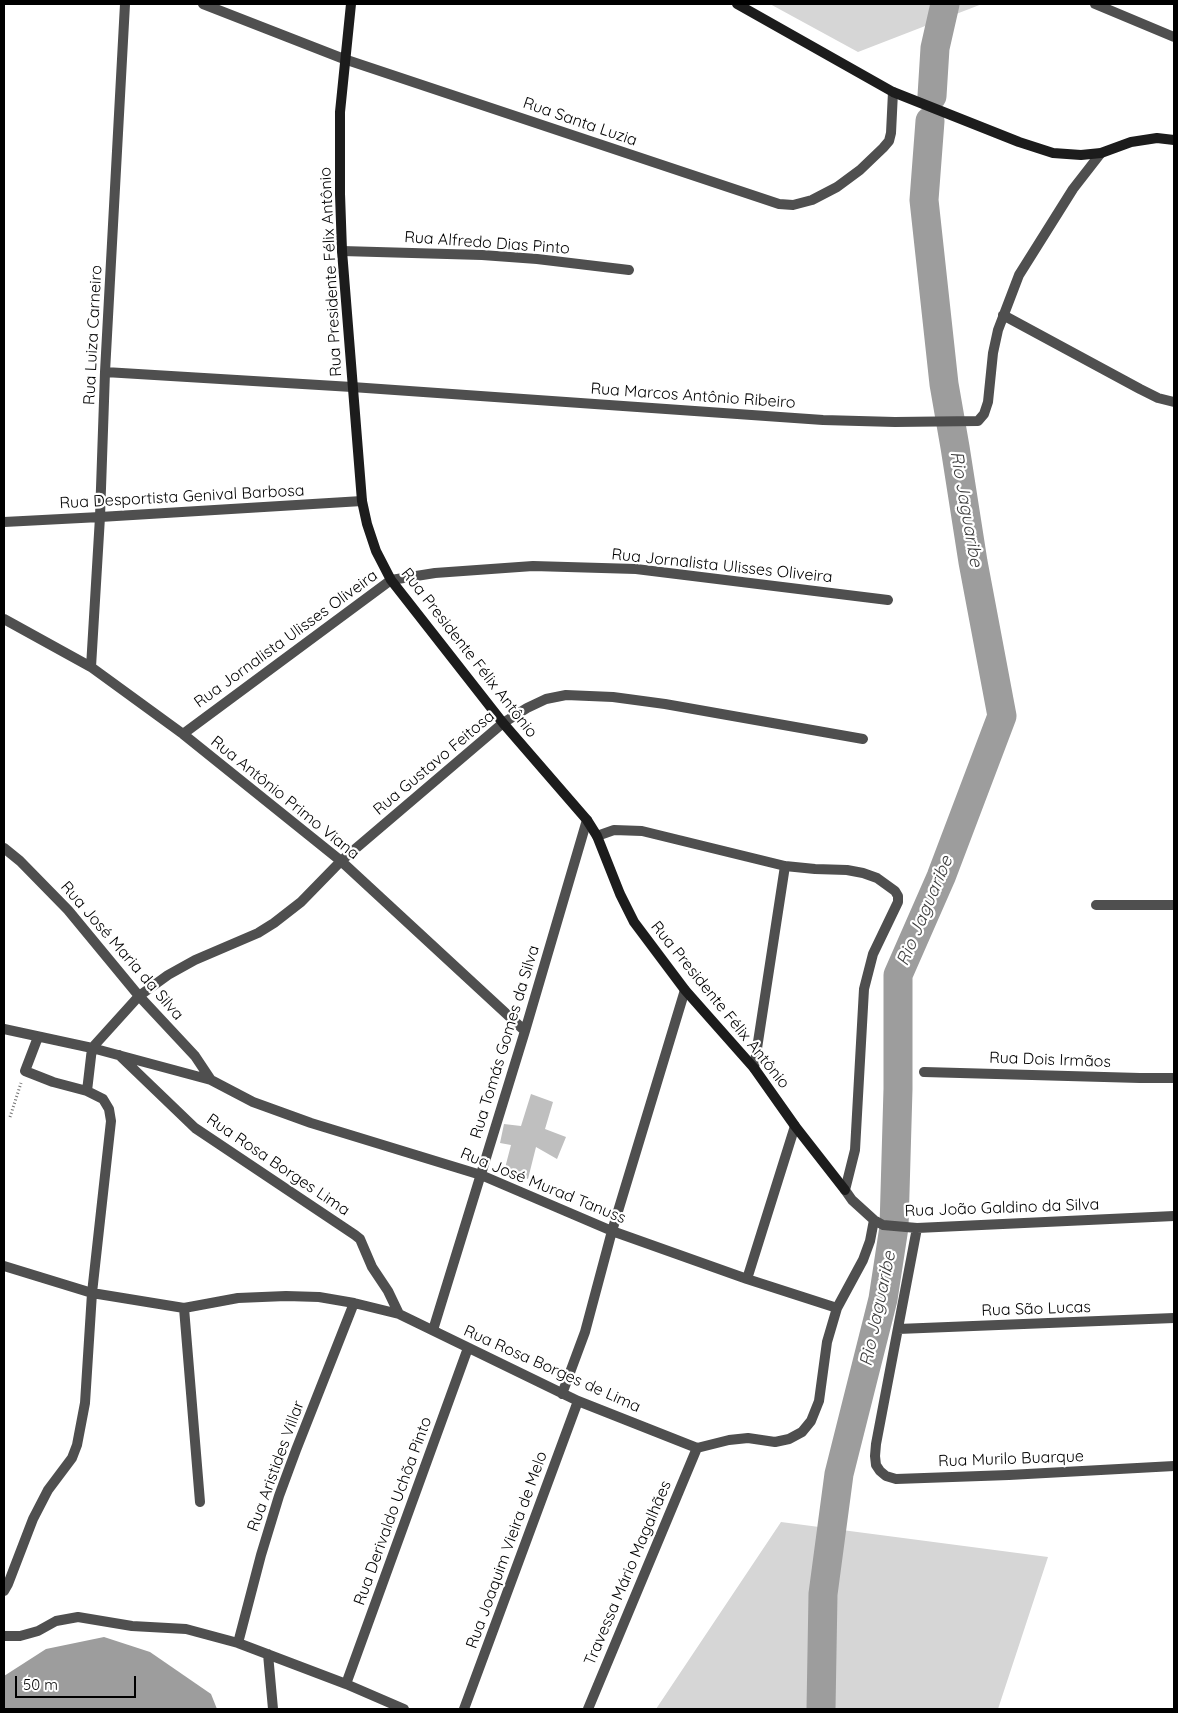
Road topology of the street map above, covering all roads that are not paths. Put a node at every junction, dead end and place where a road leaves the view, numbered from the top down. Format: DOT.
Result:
graph roads {
  1 [pos="125,4"];
  2 [pos="203,4"];
  3 [pos="351,4"];
  4 [pos="737,4"];
  5 [pos="1095,4"];
  6 [pos="1174,37"];
  7 [pos="344,58"];
  8 [pos="893,92"];
  9 [pos="1174,140"];
  10 [pos="1101,153"];
  11 [pos="342,251"];
  12 [pos="629,270"];
  13 [pos="1003,314"];
  14 [pos="105,372"];
  15 [pos="352,387"];
  16 [pos="1174,402"];
  17 [pos="362,501"];
  18 [pos="100,517"];
  19 [pos="4,522"];
  20 [pos="391,580"];
  21 [pos="888,600"];
  22 [pos="4,619"];
  23 [pos="91,667"];
  24 [pos="503,723"];
  25 [pos="183,734"];
  26 [pos="864,739"];
  27 [pos="587,820"];
  28 [pos="597,836"];
  29 [pos="4,848"];
  30 [pos="341,861"];
  31 [pos="785,866"];
  32 [pos="1096,905"];
  33 [pos="1174,905"];
  34 [pos="685,990"];
  35 [pos="139,996"];
  36 [pos="4,1029"];
  37 [pos="525,1031"];
  38 [pos="38,1036"];
  39 [pos="92,1048"];
  40 [pos="118,1055"];
  41 [pos="754,1068"];
  42 [pos="924,1072"];
  43 [pos="1174,1078"];
  44 [pos="211,1080"];
  45 [pos="87,1091"];
  46 [pos="795,1126"];
  47 [pos="480,1174"];
  48 [pos="845,1190"];
  49 [pos="1174,1216"];
  50 [pos="879,1222"];
  51 [pos="912,1228"];
  52 [pos="612,1231"];
  53 [pos="4,1266"];
  54 [pos="748,1279"];
  55 [pos="92,1293"];
  56 [pos="354,1303"];
  57 [pos="184,1308"];
  58 [pos="837,1308"];
  59 [pos="399,1314"];
  60 [pos="1174,1318"];
  61 [pos="898,1329"];
  62 [pos="433,1330"];
  63 [pos="468,1348"];
  64 [pos="562,1394"];
  65 [pos="578,1401"];
  66 [pos="697,1448"];
  67 [pos="1174,1466"];
  68 [pos="200,1502"];
  69 [pos="5,1586"];
  70 [pos="4,1636"];
  71 [pos="238,1643"];
  72 [pos="268,1654"];
  73 [pos="346,1684"];
  74 [pos="273,1709"];
  75 [pos="404,1709"];
  76 [pos="464,1709"];
  77 [pos="588,1709"];
  1 -- 14 [label="street, Rua Luiza Carneiro"];
  2 -- 7 [label="street, Rua Santa Luzia"];
  3 -- 7 [label="street, Rua Presidente Félix Antônio"];
  4 -- 8 [label="street"];
  5 -- 6 [label="street"];
  7 -- 8 [label="street, Rua Santa Luzia"];
  7 -- 11 [label="street, Rua Presidente Félix Antônio"];
  8 -- 10 [label="street"];
  9 -- 10 [label="street"];
  10 -- 13 [label="street, Rua Marcos Antônio Ribeiro"];
  11 -- 12 [label="street, Rua Alfredo Dias Pinto"];
  11 -- 15 [label="street, Rua Presidente Félix Antônio"];
  13 -- 15 [label="street, Rua Marcos Antônio Ribeiro"];
  13 -- 16 [label="street"];
  14 -- 15 [label="street, Rua Marcos Antônio Ribeiro"];
  14 -- 18 [label="street, Rua Luiza Carneiro"];
  15 -- 17 [label="street, Rua Presidente Félix Antônio"];
  17 -- 18 [label="street, Rua Desportista Genival Barbosa"];
  17 -- 20 [label="street, Rua Presidente Félix Antônio"];
  18 -- 19 [label="street, Rua Desportista Genival Barbosa"];
  18 -- 23 [label="street, Rua Luiza Carneiro"];
  20 -- 21 [label="street, Rua Jornalista Ulisses Oliveira"];
  20 -- 24 [label="street, Rua Presidente Félix Antônio"];
  20 -- 25 [label="street, Rua Jornalista Ulisses Oliveira"];
  22 -- 23 [label="street, Rua Antônio Primo Viana"];
  23 -- 25 [label="street, Rua Antônio Primo Viana"];
  24 -- 26 [label="street, Rua Gustavo Feitosa"];
  24 -- 27 [label="street, Rua Presidente Félix Antônio"];
  24 -- 30 [label="street, Rua Gustavo Feitosa"];
  25 -- 30 [label="street, Rua Antônio Primo Viana"];
  27 -- 28 [label="street, Rua Presidente Félix Antônio"];
  27 -- 37 [label="street, Rua Tomás Gomes da Silva"];
  28 -- 31 [label="street"];
  28 -- 34 [label="street, Rua Presidente Félix Antônio"];
  29 -- 35 [label="street, Rua José Maria da Silva"];
  30 -- 35 [label="street, Rua Gustavo Feitosa"];
  30 -- 37 [label="street, Rua Antônio Primo Viana"];
  31 -- 41 [label="street"];
  31 -- 48 [label="street"];
  32 -- 33 [label="street"];
  34 -- 41 [label="street, Rua Presidente Félix Antônio"];
  34 -- 52 [label="street"];
  35 -- 39 [label="street, Rua Gustavo Feitosa"];
  35 -- 44 [label="street, Rua José Maria da Silva"];
  36 -- 38 [label="street, Rua José Murad Tanuss"];
  37 -- 47 [label="street, Rua Tomás Gomes da Silva"];
  38 -- 39 [label="street, Rua José Murad Tanuss"];
  38 -- 45 [label="street"];
  39 -- 40 [label="street, Rua José Murad Tanuss"];
  39 -- 45 [label="street"];
  40 -- 44 [label="street, Rua José Murad Tanuss"];
  40 -- 59 [label="street, Rua Rosa Borges Lima"];
  41 -- 46 [label="street, Rua Presidente Félix Antônio"];
  42 -- 43 [label="street, Rua Dois Irmãos"];
  44 -- 47 [label="street, Rua José Murad Tanuss"];
  45 -- 55 [label="street"];
  46 -- 48 [label="street, Rua Presidente Félix Antônio"];
  46 -- 54 [label="street"];
  47 -- 52 [label="street, Rua José Murad Tanuss"];
  47 -- 62 [label="street, Rua Tomás Gomes da Silva"];
  48 -- 50 [label="street"];
  49 -- 51 [label="street, Rua João Galdino da Silva"];
  50 -- 51 [label="street, Rua João Galdino da Silva"];
  50 -- 58 [label="street"];
  51 -- 61 [label="street"];
  52 -- 54 [label="street, Rua José Murad Tanuss"];
  52 -- 64 [label="street"];
  53 -- 55 [label="street, Rua Rosa Borges de Lima"];
  54 -- 58 [label="street, Rua José Murad Tanuss"];
  55 -- 57 [label="street, Rua Rosa Borges de Lima"];
  55 -- 69 [label="street"];
  56 -- 57 [label="street, Rua Rosa Borges de Lima"];
  56 -- 59 [label="street, Rua Rosa Borges de Lima"];
  56 -- 71 [label="street, Rua Aristides Villar"];
  57 -- 68 [label="street"];
  58 -- 66 [label="street"];
  59 -- 62 [label="street, Rua Rosa Borges de Lima"];
  60 -- 61 [label="street, Rua São Lucas"];
  61 -- 67 [label="street, Rua Murilo Buarque"];
  62 -- 63 [label="street, Rua Rosa Borges de Lima"];
  63 -- 64 [label="street, Rua Rosa Borges de Lima"];
  63 -- 73 [label="street, Rua Derivaldo Uchõa Pinto"];
  64 -- 65 [label="street, Rua Rosa Borges de Lima"];
  65 -- 66 [label="street, Rua Rosa Borges de Lima"];
  65 -- 76 [label="street, Rua Joaquim Vieira de Melo"];
  66 -- 77 [label="street, Travessa Mário Magalhães"];
  70 -- 71 [label="street"];
  71 -- 72 [label="street"];
  72 -- 73 [label="street"];
  72 -- 74 [label="street"];
  73 -- 75 [label="street"];
}
